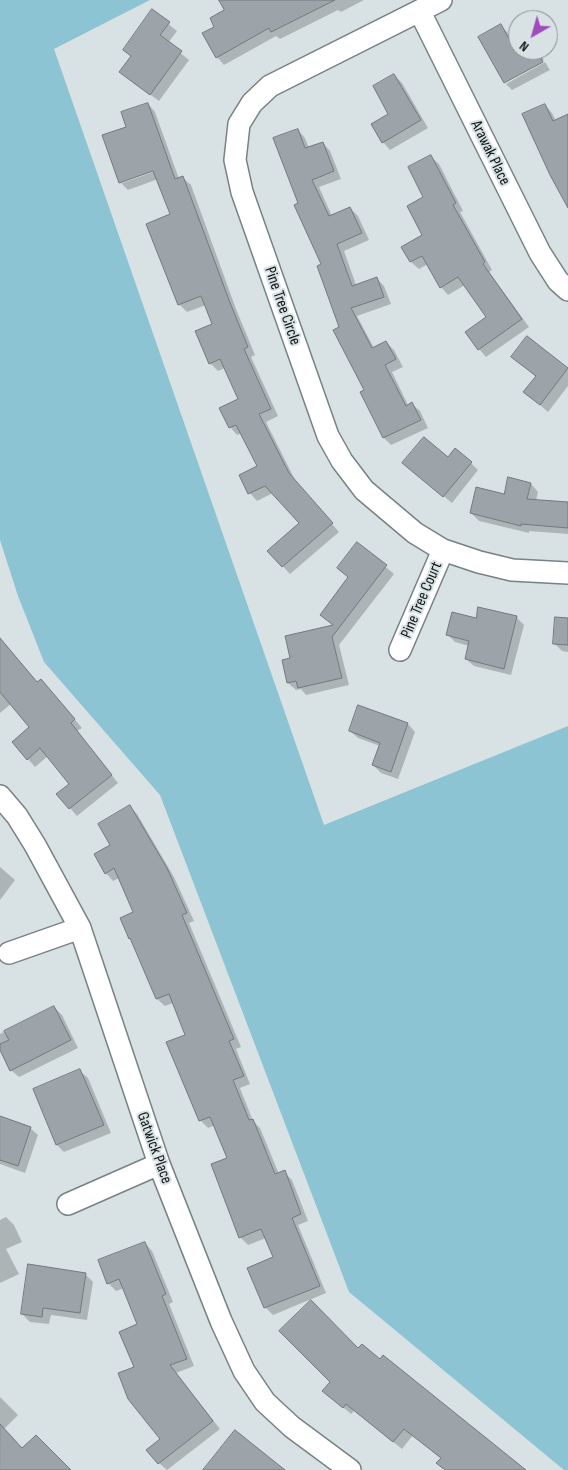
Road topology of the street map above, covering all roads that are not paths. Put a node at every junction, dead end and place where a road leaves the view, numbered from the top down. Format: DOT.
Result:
graph roads {
  1 [pos="441,0"];
  2 [pos="420,12"];
  3 [pos="568,290"];
  4 [pos="443,550"];
  5 [pos="568,573"];
  6 [pos="400,650"];
  7 [pos="0,796"];
  8 [pos="80,928"];
  9 [pos="9,953"];
  10 [pos="159,1164"];
  11 [pos="68,1204"];
  12 [pos="350,1470"];
  1 -- 2 [label="street, Pine Tree Circle"];
  2 -- 3 [label="street, Arawak Place"];
  2 -- 4 [label="street, Pine Tree Circle"];
  4 -- 5 [label="street, Pine Tree Circle"];
  4 -- 6 [label="street, Pine Tree Court"];
  7 -- 8 [label="street, Gatwick Place"];
  8 -- 9 [label="street"];
  8 -- 10 [label="street, Gatwick Place"];
  10 -- 11 [label="street"];
  10 -- 12 [label="street, Gatwick Place"];
}
